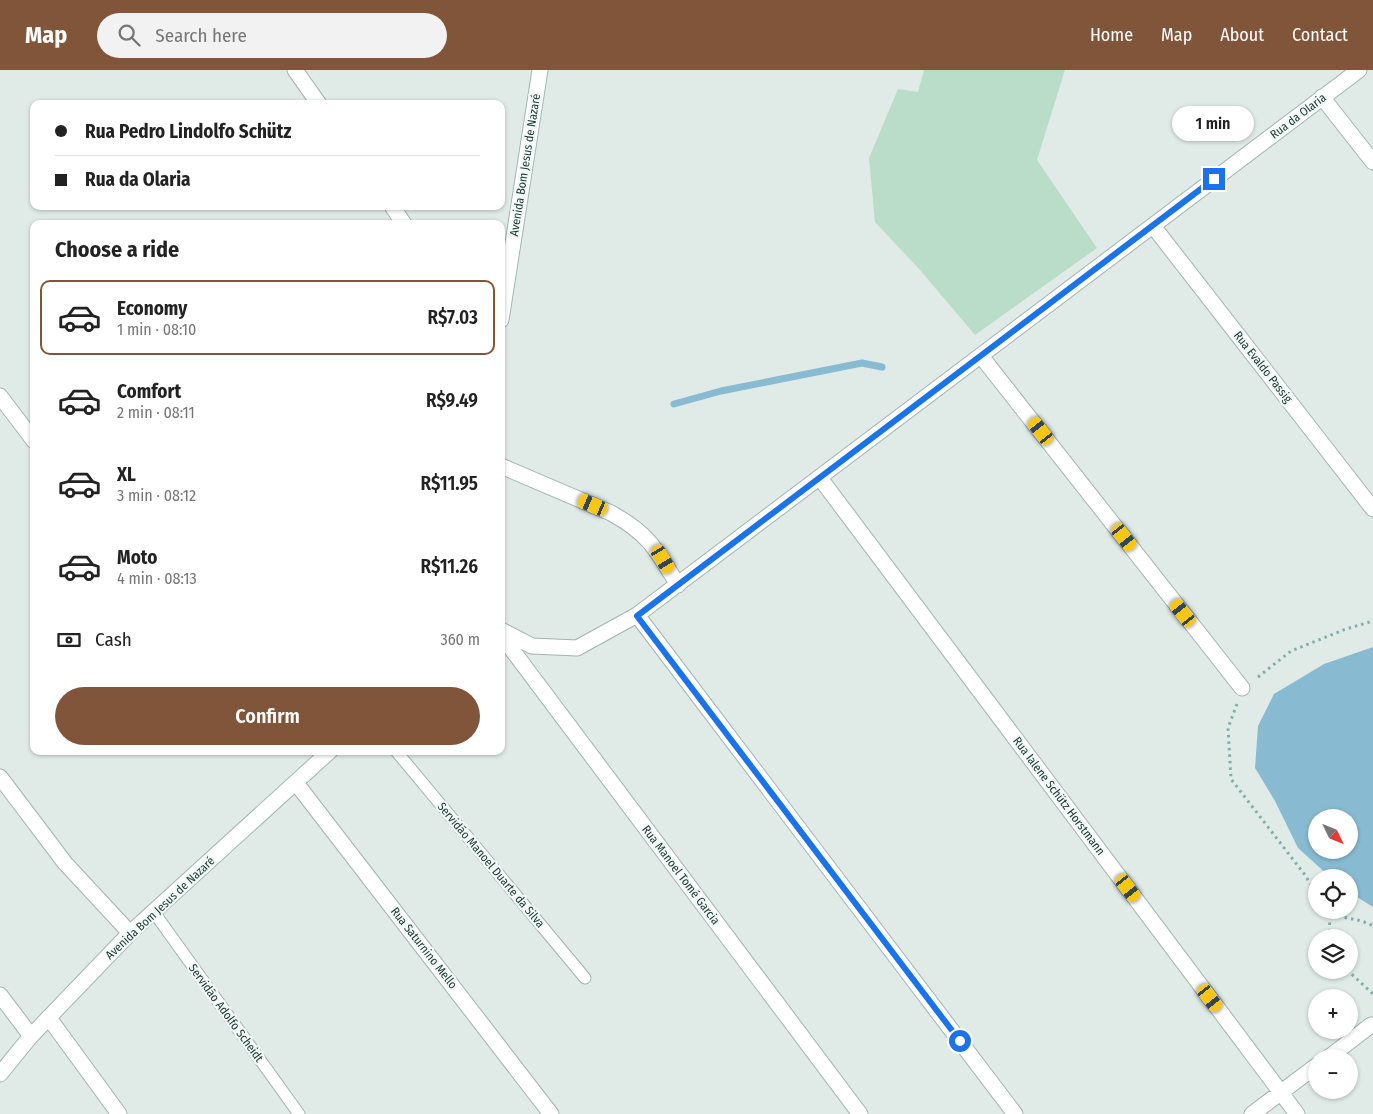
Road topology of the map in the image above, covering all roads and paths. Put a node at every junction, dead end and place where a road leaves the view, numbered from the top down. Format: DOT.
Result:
graph roads {
  1 [pos="296,70"];
  2 [pos="540,70"];
  3 [pos="1359,70"];
  4 [pos="1322,97"];
  5 [pos="316,100"];
  6 [pos="1373,162"];
  7 [pos="1153,226"];
  8 [pos="505,294"];
  9 [pos="981,356"];
  10 [pos="0,396"];
  11 [pos="30,436"];
  12 [pos="505,468"];
  13 [pos="820,478"];
  14 [pos="1373,509"];
  15 [pos="678,585"];
  16 [pos="637,616"];
  17 [pos="1373,621"];
  18 [pos="505,632"];
  19 [pos="505,640"];
  20 [pos="1242,688"];
  21 [pos="326,755"];
  22 [pos="399,755"];
  23 [pos="0,777"];
  24 [pos="296,783"];
  25 [pos="1308,880"];
  26 [pos="153,912"];
  27 [pos="1358,919"];
  28 [pos="1373,926"];
  29 [pos="130,933"];
  30 [pos="585,978"];
  31 [pos="1357,979"];
  32 [pos="1373,994"];
  33 [pos="0,995"];
  34 [pos="49,1018"];
  35 [pos="1371,1026"];
  36 [pos="31,1036"];
  37 [pos="1340,1049"];
  38 [pos="1308,1072"];
  39 [pos="0,1074"];
  40 [pos="1281,1092"];
  41 [pos="119,1114"];
  42 [pos="299,1114"];
  43 [pos="552,1114"];
  44 [pos="860,1114"];
  45 [pos="1015,1114"];
  46 [pos="1252,1114"];
  47 [pos="1297,1114"];
  1 -- 5 [label="street"];
  2 -- 8 [label="street, Avenida Bom Jesus de Nazaré"];
  3 -- 4 [label="street, Rua da Olaria"];
  4 -- 6 [label="street"];
  4 -- 7 [label="street, Rua da Olaria"];
  7 -- 9 [label="street, Rua da Olaria"];
  7 -- 14 [label="street, Rua Evaldo Passig"];
  9 -- 13 [label="street, Rua da Olaria"];
  9 -- 20 [label="street"];
  10 -- 11 [label="street"];
  12 -- 15 [label="street"];
  13 -- 15 [label="street, Rua da Olaria"];
  13 -- 40 [label="street, Rua Ialene Schütz Horstmann"];
  15 -- 16 [label="street, Rua da Olaria"];
  16 -- 18 [label="street, Rua da Olaria"];
  16 -- 45 [label="street"];
  17 -- 20 [label="path"];
  19 -- 44 [label="street, Rua Manoel Tomé Garcia"];
  20 -- 25 [label="path"];
  21 -- 24 [label="street, Avenida Bom Jesus de Nazaré"];
  22 -- 30 [label="lane, Servidão Manoel Duarte da Silva"];
  23 -- 29 [label="street"];
  24 -- 26 [label="street, Avenida Bom Jesus de Nazaré"];
  24 -- 43 [label="street, Rua Saturnino Mello"];
  26 -- 29 [label="street, Avenida Bom Jesus de Nazaré"];
  26 -- 42 [label="lane, Servidão Adolfo Scheidt"];
  27 -- 28 [label="path"];
  29 -- 34 [label="street, Avenida Bom Jesus de Nazaré"];
  31 -- 32 [label="path"];
  33 -- 36 [label="street"];
  34 -- 36 [label="street, Avenida Bom Jesus de Nazaré"];
  34 -- 41 [label="street"];
  35 -- 37 [label="street"];
  36 -- 39 [label="street, Avenida Bom Jesus de Nazaré"];
  38 -- 40 [label="street"];
  40 -- 46 [label="street"];
  40 -- 47 [label="street, Rua Ialene Schütz Horstmann"];
}
